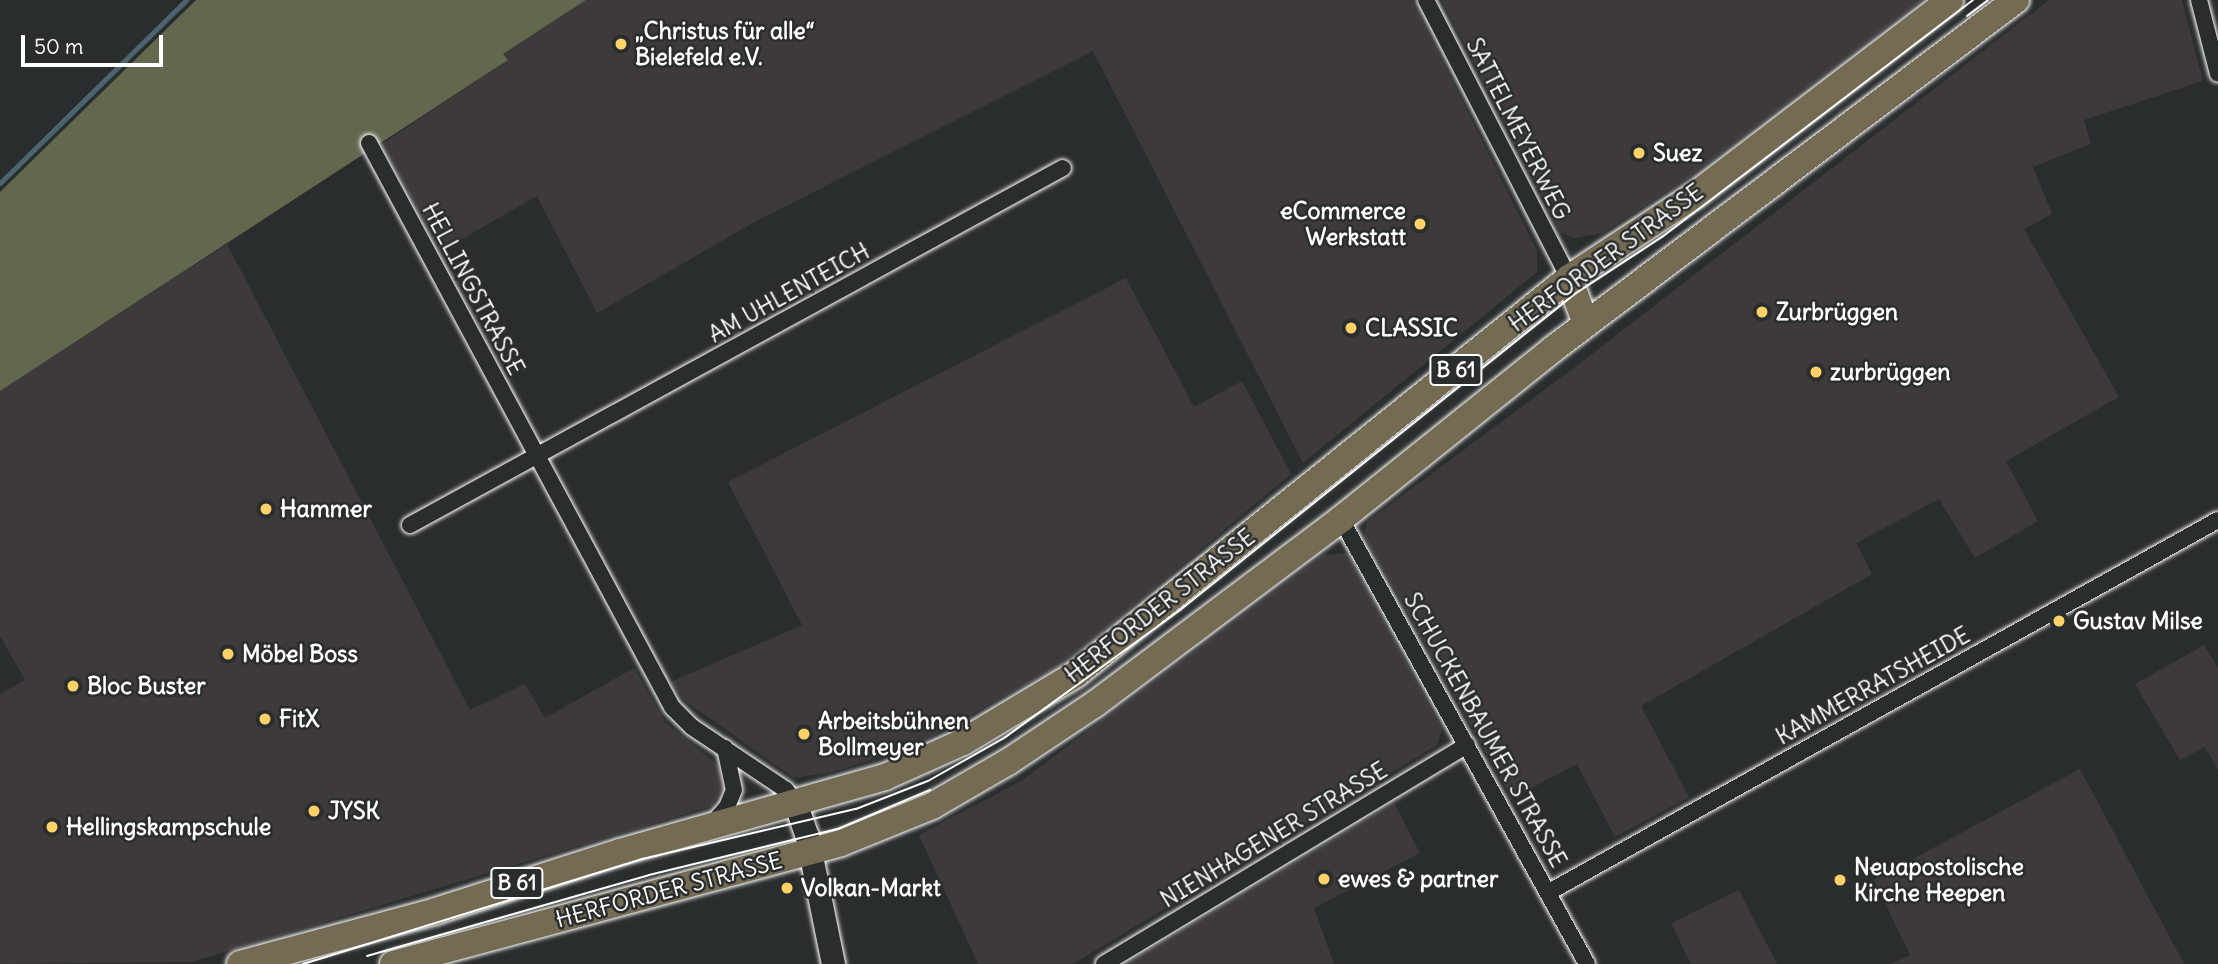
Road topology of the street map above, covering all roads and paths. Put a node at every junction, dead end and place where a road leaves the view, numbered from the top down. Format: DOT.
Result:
graph roads {
  1 [pos="1426,0"];
  2 [pos="1950,0"];
  3 [pos="2016,0"];
  4 [pos="2199,0"];
  5 [pos="2218,75"];
  6 [pos="369,143"];
  7 [pos="1063,168"];
  8 [pos="1569,278"];
  9 [pos="1586,324"];
  10 [pos="537,457"];
  11 [pos="1341,519"];
  12 [pos="2218,520"];
  13 [pos="410,525"];
  14 [pos="1467,745"];
  15 [pos="725,748"];
  16 [pos="795,803"];
  17 [pos="710,826"];
  18 [pos="810,851"];
  19 [pos="1549,891"];
  20 [pos="426,960"];
  21 [pos="240,964"];
  22 [pos="393,964"];
  23 [pos="833,964"];
  24 [pos="1104,964"];
  25 [pos="1587,964"];
  1 -- 8 [label="street, SATTELMEYERWEG"];
  2 -- 8 [label="main road, HERFORDER STRASSE / B 61"];
  3 -- 9 [label="main road, HERFORDER STRASSE / B 61"];
  4 -- 5 [label="street"];
  6 -- 10 [label="street, HELLINGSTRASSE"];
  7 -- 10 [label="street, AM UHLENTEICH"];
  8 -- 9 [label="main road"];
  8 -- 16 [label="main road, HERFORDER STRASSE / B 61"];
  9 -- 11 [label="main road, HERFORDER STRASSE / B 61"];
  10 -- 13 [label="street"];
  10 -- 15 [label="street, HELLINGSTRASSE"];
  11 -- 14 [label="street, SCHUCKENBAUMER STRASSE"];
  11 -- 18 [label="main road, HERFORDER STRASSE / B 61"];
  12 -- 19 [label="street, KAMMERRATSHEIDE"];
  14 -- 19 [label="street, SCHUCKENBAUMER STRASSE"];
  14 -- 24 [label="street, NIENHAGENER STRASSE"];
  15 -- 16 [label="street, HELLINGSTRASSE"];
  15 -- 17 [label="street"];
  16 -- 17 [label="main road, HERFORDER STRASSE / B 61"];
  16 -- 18 [label="street"];
  17 -- 21 [label="main road, HERFORDER STRASSE / B 61"];
  18 -- 20 [label="main road, HERFORDER STRASSE / B 61"];
  18 -- 23 [label="street"];
  19 -- 25 [label="street, SCHUCKENBAUMER STRASSE"];
  20 -- 22 [label="main road, HERFORDER STRASSE / B 61"];
}
